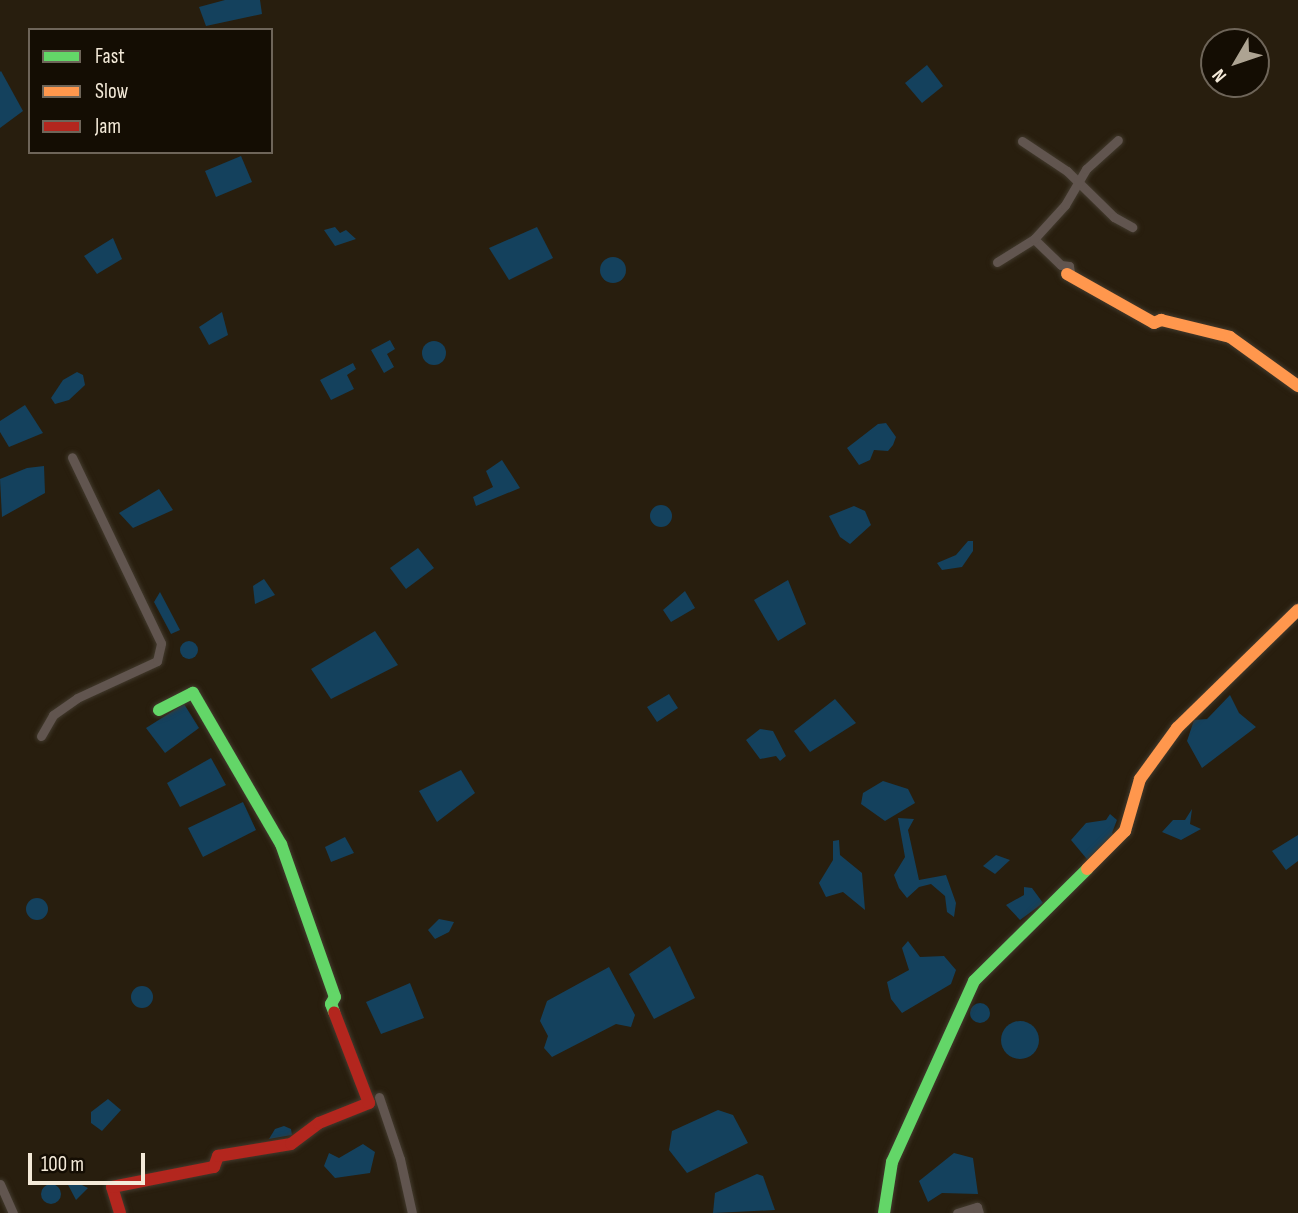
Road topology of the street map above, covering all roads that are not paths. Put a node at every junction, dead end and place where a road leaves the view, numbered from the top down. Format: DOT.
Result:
graph roads {
  1 [pos="1118,140"];
  2 [pos="1022,141"];
  3 [pos="1077,186"];
  4 [pos="1132,227"];
  5 [pos="1034,239"];
  6 [pos="997,262"];
  7 [pos="1068,273"];
  8 [pos="1298,386"];
  9 [pos="72,457"];
  10 [pos="1298,610"];
  11 [pos="159,710"];
  12 [pos="41,736"];
  13 [pos="379,1097"];
  14 [pos="0,1184"];
  15 [pos="13,1213"];
  16 [pos="120,1213"];
  17 [pos="412,1213"];
  18 [pos="884,1213"];
  19 [pos="957,1213"];
  20 [pos="979,1213"];
  1 -- 3 [label="street"];
  2 -- 3 [label="street"];
  3 -- 4 [label="street"];
  3 -- 5 [label="street"];
  5 -- 6 [label="street"];
  5 -- 7 [label="street"];
  7 -- 8 [label="street"];
  9 -- 12 [label="street"];
  10 -- 18 [label="street"];
  11 -- 16 [label="street"];
  13 -- 17 [label="street"];
  14 -- 15 [label="street"];
  19 -- 20 [label="street"];
}
